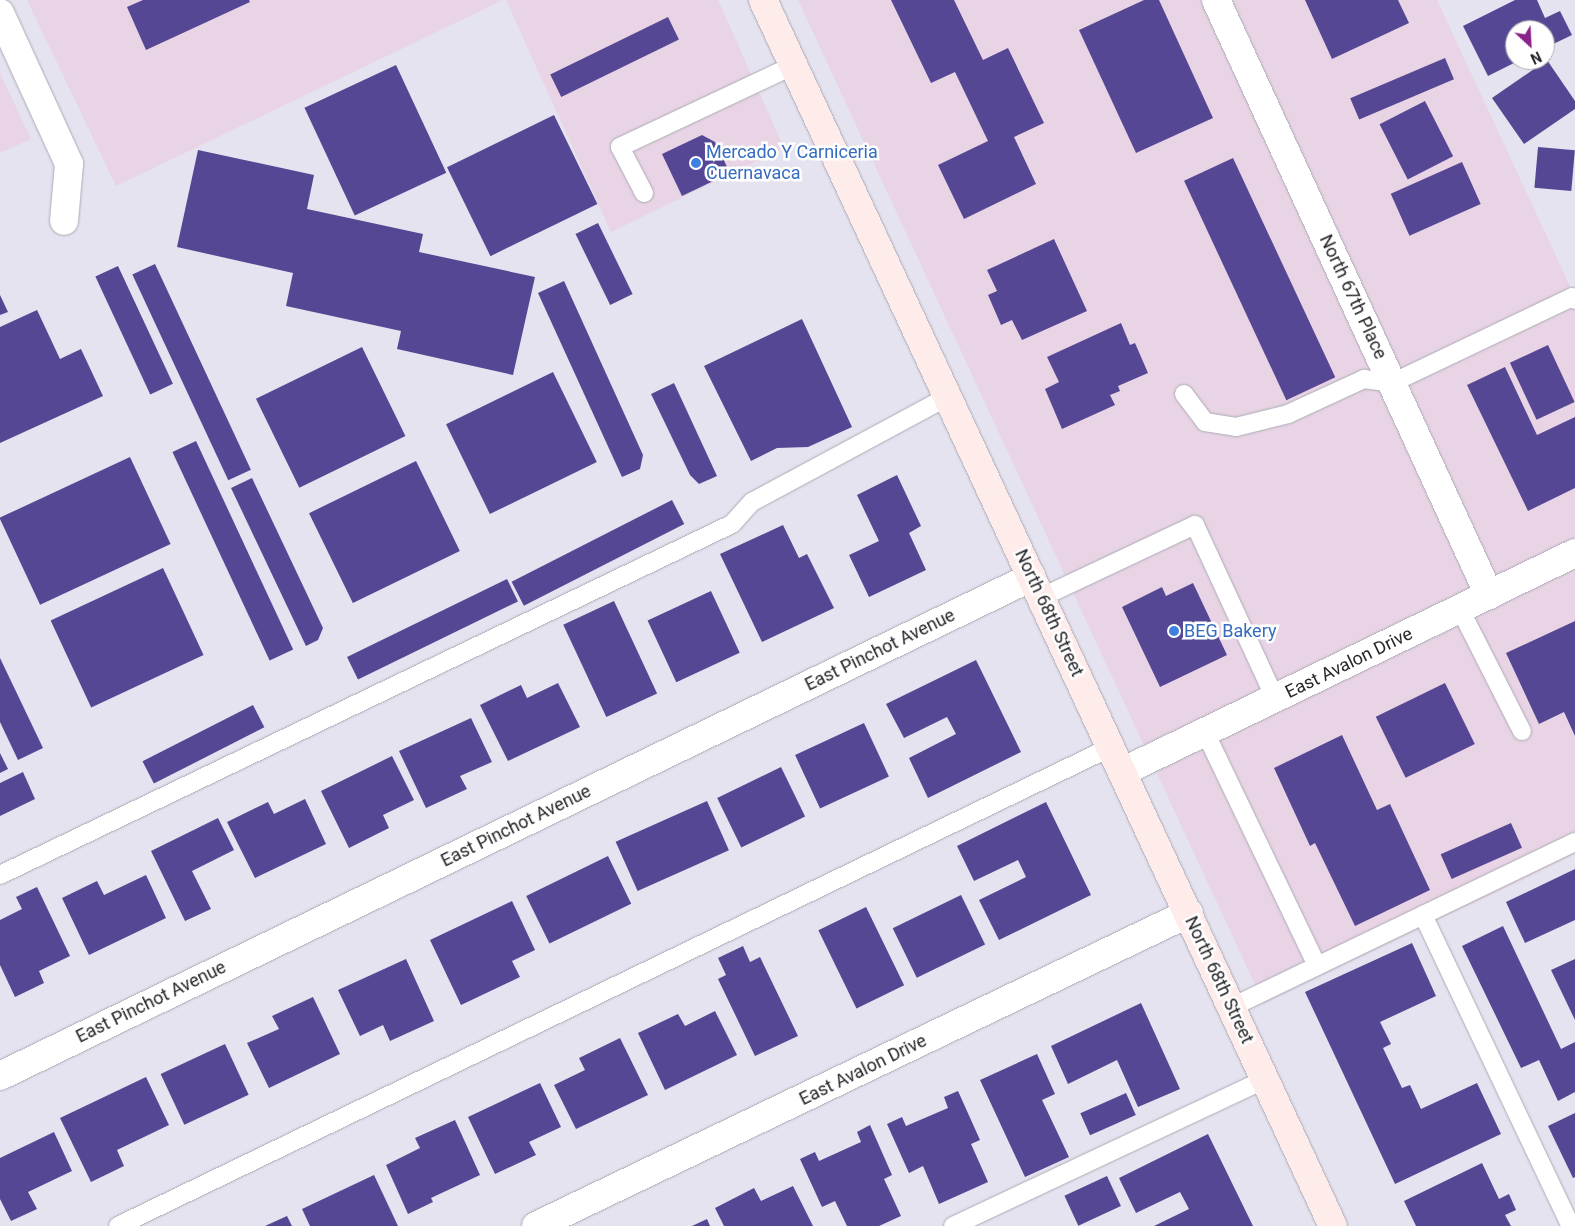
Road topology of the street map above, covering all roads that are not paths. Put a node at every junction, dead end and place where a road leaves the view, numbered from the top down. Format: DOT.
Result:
graph roads {
  1 [pos="763,0"];
  2 [pos="1216,0"];
  3 [pos="0,13"];
  4 [pos="794,65"];
  5 [pos="644,193"];
  6 [pos="64,221"];
  7 [pos="1575,298"];
  8 [pos="1392,382"];
  9 [pos="1184,394"];
  10 [pos="948,396"];
  11 [pos="1575,553"];
  12 [pos="1037,587"];
  13 [pos="1489,594"];
  14 [pos="1460,609"];
  15 [pos="1275,698"];
  16 [pos="1522,731"];
  17 [pos="1205,732"];
  18 [pos="1111,747"];
  19 [pos="1122,772"];
  20 [pos="1575,842"];
  21 [pos="0,875"];
  22 [pos="1189,914"];
  23 [pos="1423,915"];
  24 [pos="1317,966"];
  25 [pos="1232,1007"];
  26 [pos="0,1076"];
  27 [pos="1265,1079"];
  28 [pos="118,1226"];
  29 [pos="536,1226"];
  30 [pos="953,1226"];
  31 [pos="1332,1226"];
  32 [pos="1571,1226"];
  1 -- 4 [label="main road, North 68th Street"];
  2 -- 8 [label="street, North 67th Place"];
  3 -- 6 [label="street"];
  4 -- 5 [label="lane"];
  4 -- 10 [label="main road, North 68th Street"];
  7 -- 8 [label="lane"];
  8 -- 9 [label="lane"];
  8 -- 13 [label="street, North 67th Place"];
  10 -- 12 [label="main road, North 68th Street"];
  10 -- 21 [label="lane"];
  11 -- 13 [label="street, East Avalon Drive"];
  12 -- 15 [label="lane"];
  12 -- 18 [label="main road, North 68th Street"];
  12 -- 26 [label="street, East Pinchot Avenue"];
  13 -- 14 [label="street, East Avalon Drive"];
  14 -- 15 [label="street, East Avalon Drive"];
  14 -- 16 [label="lane"];
  15 -- 17 [label="street, East Avalon Drive"];
  17 -- 19 [label="street, East Avalon Drive"];
  17 -- 24 [label="lane"];
  18 -- 19 [label="main road, North 68th Street"];
  18 -- 28 [label="lane"];
  19 -- 22 [label="main road, North 68th Street"];
  20 -- 23 [label="lane"];
  22 -- 25 [label="main road, North 68th Street"];
  22 -- 29 [label="street, East Avalon Drive"];
  23 -- 24 [label="lane"];
  23 -- 32 [label="lane"];
  24 -- 25 [label="lane"];
  25 -- 27 [label="main road, North 68th Street"];
  27 -- 30 [label="lane"];
  27 -- 31 [label="main road, North 68th Street"];
}
